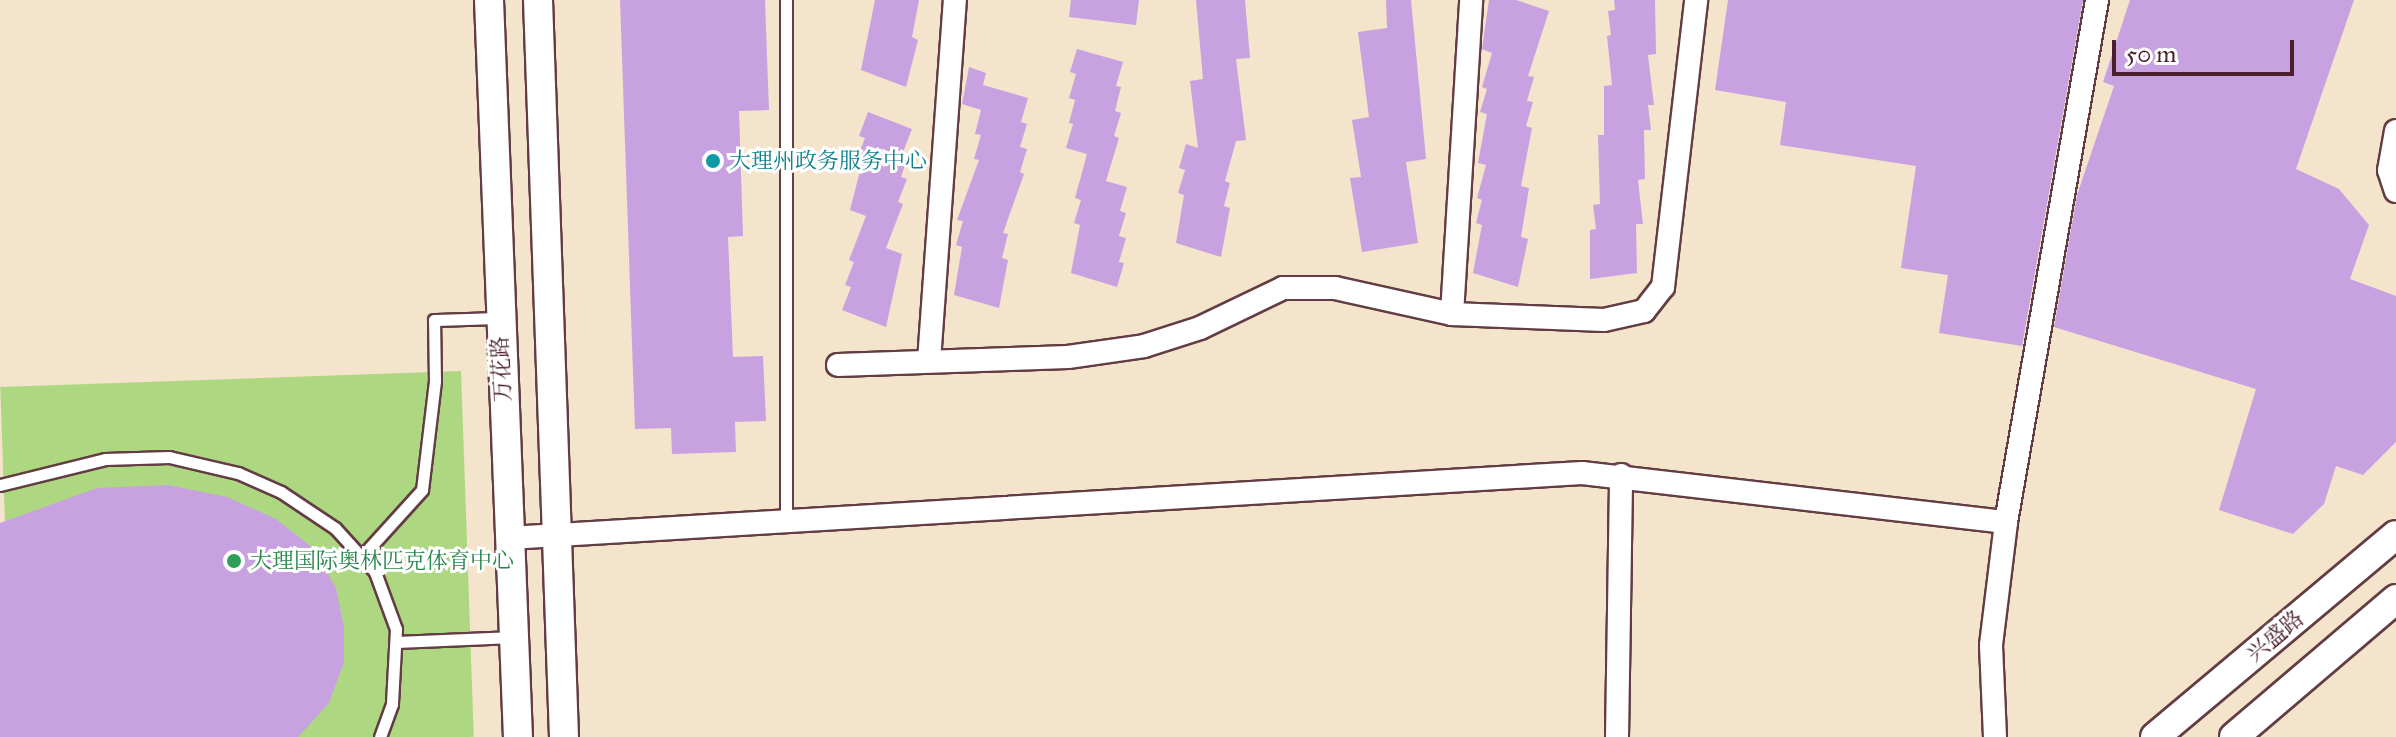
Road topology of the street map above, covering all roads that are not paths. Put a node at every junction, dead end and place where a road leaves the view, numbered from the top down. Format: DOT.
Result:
graph roads {
  1 [pos="489,0"];
  2 [pos="538,0"];
  3 [pos="786,0"];
  4 [pos="955,0"];
  5 [pos="1471,0"];
  6 [pos="1696,0"];
  7 [pos="2097,0"];
  8 [pos="2396,131"];
  9 [pos="2396,191"];
  10 [pos="1452,314"];
  11 [pos="499,318"];
  12 [pos="929,361"];
  13 [pos="838,365"];
  14 [pos="1621,475"];
  15 [pos="0,485"];
  16 [pos="786,519"];
  17 [pos="2006,522"];
  18 [pos="553,534"];
  19 [pos="2396,535"];
  20 [pos="509,538"];
  21 [pos="363,555"];
  22 [pos="2396,599"];
  23 [pos="514,637"];
  24 [pos="396,642"];
  25 [pos="380,737"];
  26 [pos="518,737"];
  27 [pos="564,737"];
  28 [pos="1617,737"];
  29 [pos="1995,737"];
  30 [pos="2155,737"];
  31 [pos="2234,737"];
  1 -- 11 [label="street, 万花路"];
  2 -- 18 [label="street"];
  3 -- 16 [label="lane"];
  4 -- 12 [label="street"];
  5 -- 10 [label="street"];
  6 -- 10 [label="street"];
  7 -- 17 [label="street"];
  8 -- 9 [label="street"];
  10 -- 12 [label="street"];
  11 -- 20 [label="street, 万花路"];
  11 -- 21 [label="lane"];
  12 -- 13 [label="street"];
  14 -- 16 [label="street"];
  14 -- 17 [label="street"];
  14 -- 28 [label="street"];
  15 -- 21 [label="lane"];
  16 -- 18 [label="street"];
  17 -- 29 [label="street"];
  18 -- 20 [label="street"];
  18 -- 27 [label="street"];
  19 -- 30 [label="street, 兴盛路"];
  20 -- 23 [label="street, 万花路"];
  21 -- 24 [label="lane"];
  22 -- 31 [label="street"];
  23 -- 24 [label="lane"];
  23 -- 26 [label="street, 万花路"];
  24 -- 25 [label="lane"];
}
